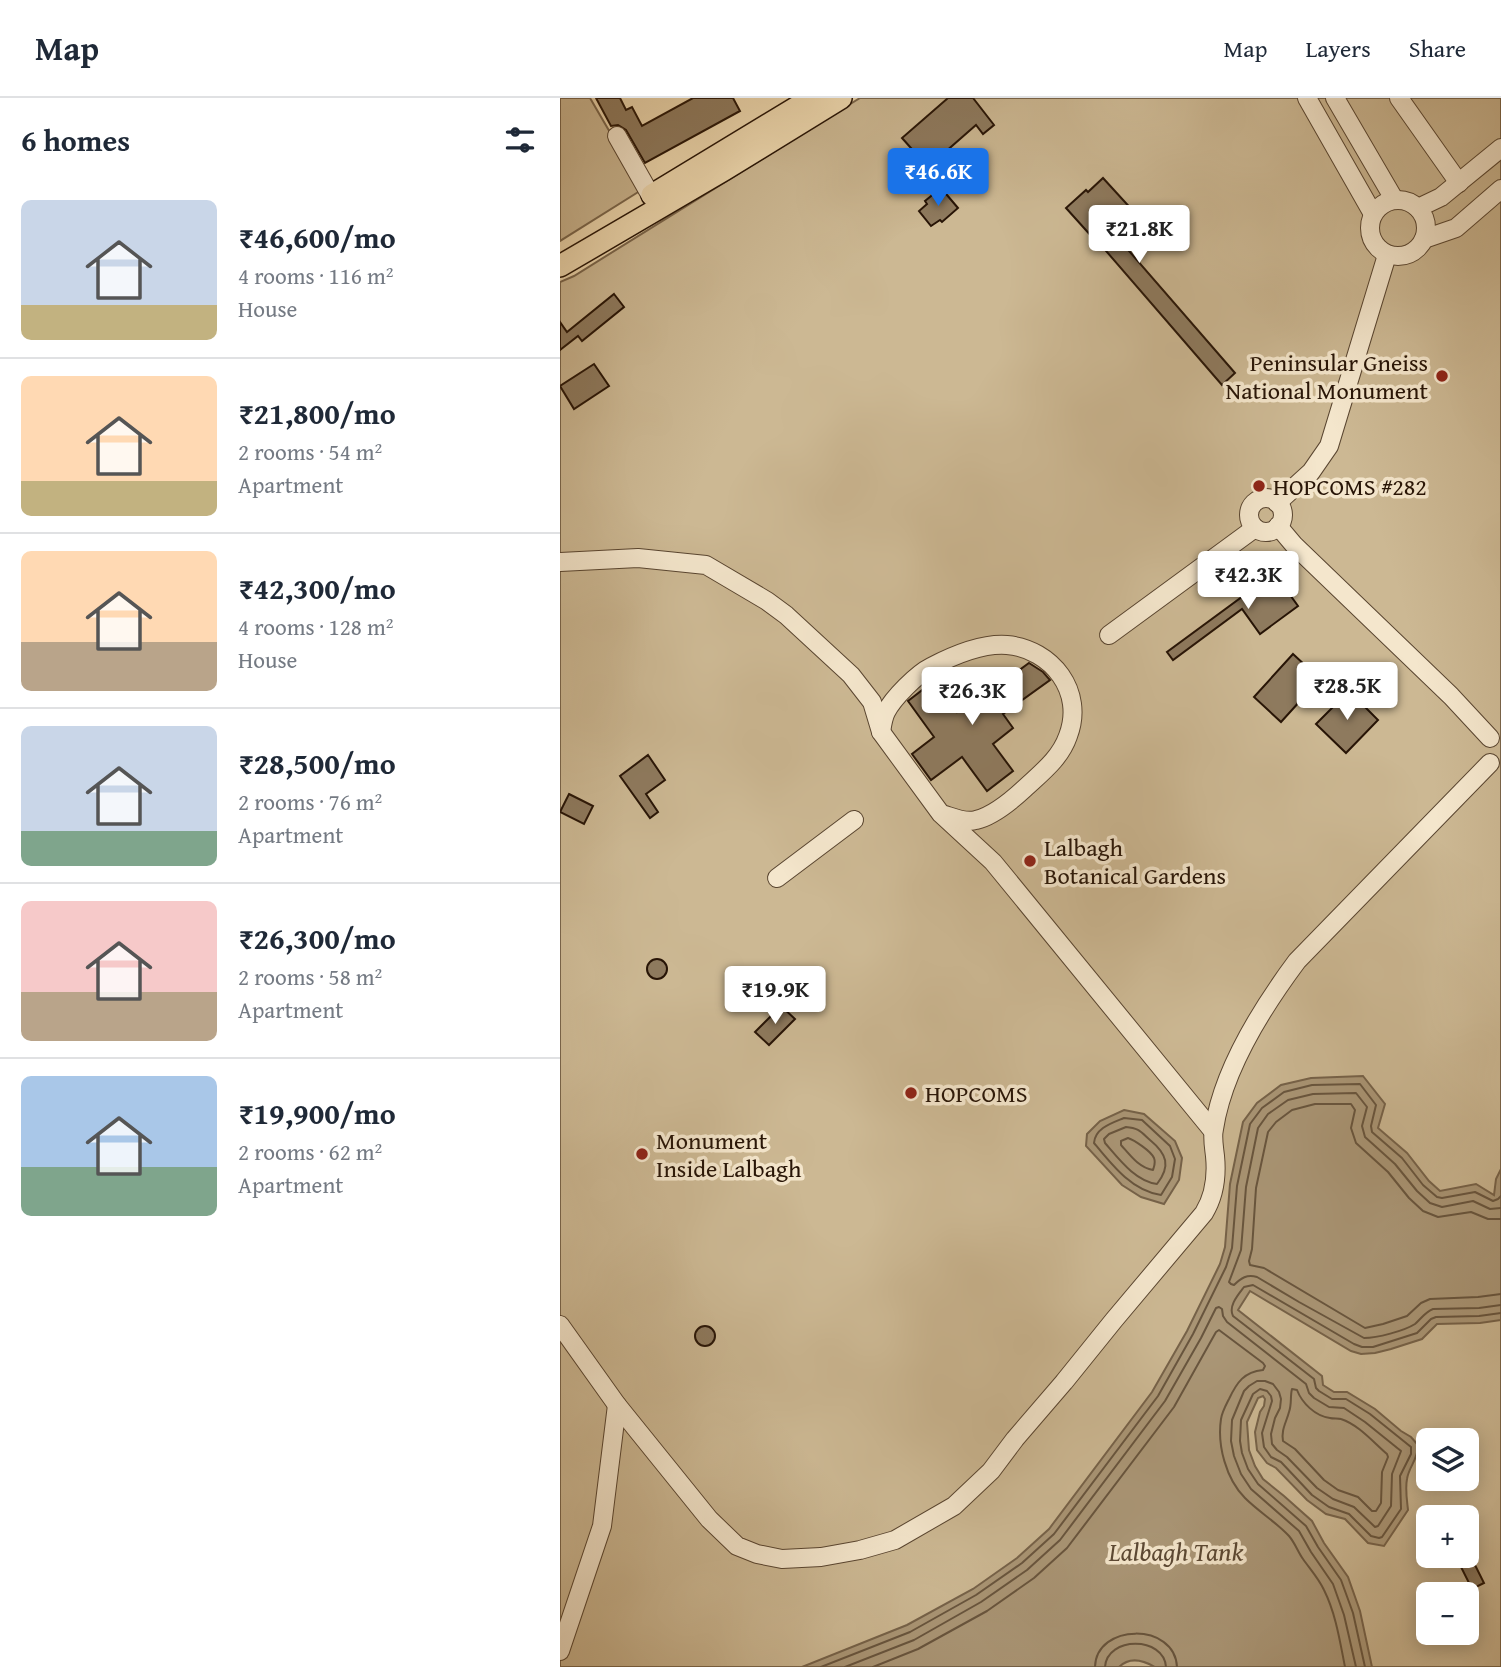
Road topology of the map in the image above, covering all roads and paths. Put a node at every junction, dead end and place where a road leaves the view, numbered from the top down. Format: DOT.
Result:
graph roads {
  1 [pos="812,98"];
  2 [pos="841,98"];
  3 [pos="1307,98"];
  4 [pos="1335,98"];
  5 [pos="1398,98"];
  6 [pos="617,136"];
  7 [pos="1501,148"];
  8 [pos="1459,183"];
  9 [pos="1501,190"];
  10 [pos="651,196"];
  11 [pos="1394,199"];
  12 [pos="1418,208"];
  13 [pos="1373,214"];
  14 [pos="1424,239"];
  15 [pos="560,250"];
  16 [pos="1387,255"];
  17 [pos="560,266"];
  18 [pos="1277,503"];
  19 [pos="1278,526"];
  20 [pos="1255,528"];
  21 [pos="560,562"];
  22 [pos="1109,635"];
  23 [pos="881,732"];
  24 [pos="1496,737"];
  25 [pos="1496,764"];
  26 [pos="941,814"];
  27 [pos="854,820"];
  28 [pos="777,878"];
  29 [pos="1213,1131"];
  30 [pos="560,1325"];
  31 [pos="617,1405"];
  32 [pos="560,1651"];
  1 -- 10 [label="main road"];
  2 -- 17 [label="main road"];
  3 -- 13 [label="street"];
  4 -- 11 [label="street"];
  5 -- 8 [label="street"];
  6 -- 10 [label="street"];
  7 -- 8 [label="street"];
  8 -- 12 [label="street"];
  9 -- 14 [label="street"];
  10 -- 15 [label="main road"];
  11 -- 12 [label="street"];
  11 -- 13 [label="street"];
  12 -- 14 [label="street"];
  13 -- 16 [label="street"];
  14 -- 16 [label="street"];
  16 -- 18 [label="street"];
  18 -- 19 [label="street"];
  18 -- 20 [label="street"];
  19 -- 20 [label="street"];
  19 -- 24 [label="street"];
  20 -- 22 [label="street"];
  21 -- 23 [label="street"];
  23 -- 26 [label="street"];
  23 -- 26 [label="street"];
  24 -- 25 [label="street"];
  25 -- 29 [label="street"];
  26 -- 29 [label="street"];
  27 -- 28 [label="street"];
  29 -- 31 [label="street"];
  30 -- 31 [label="street"];
  31 -- 32 [label="street"];
}
